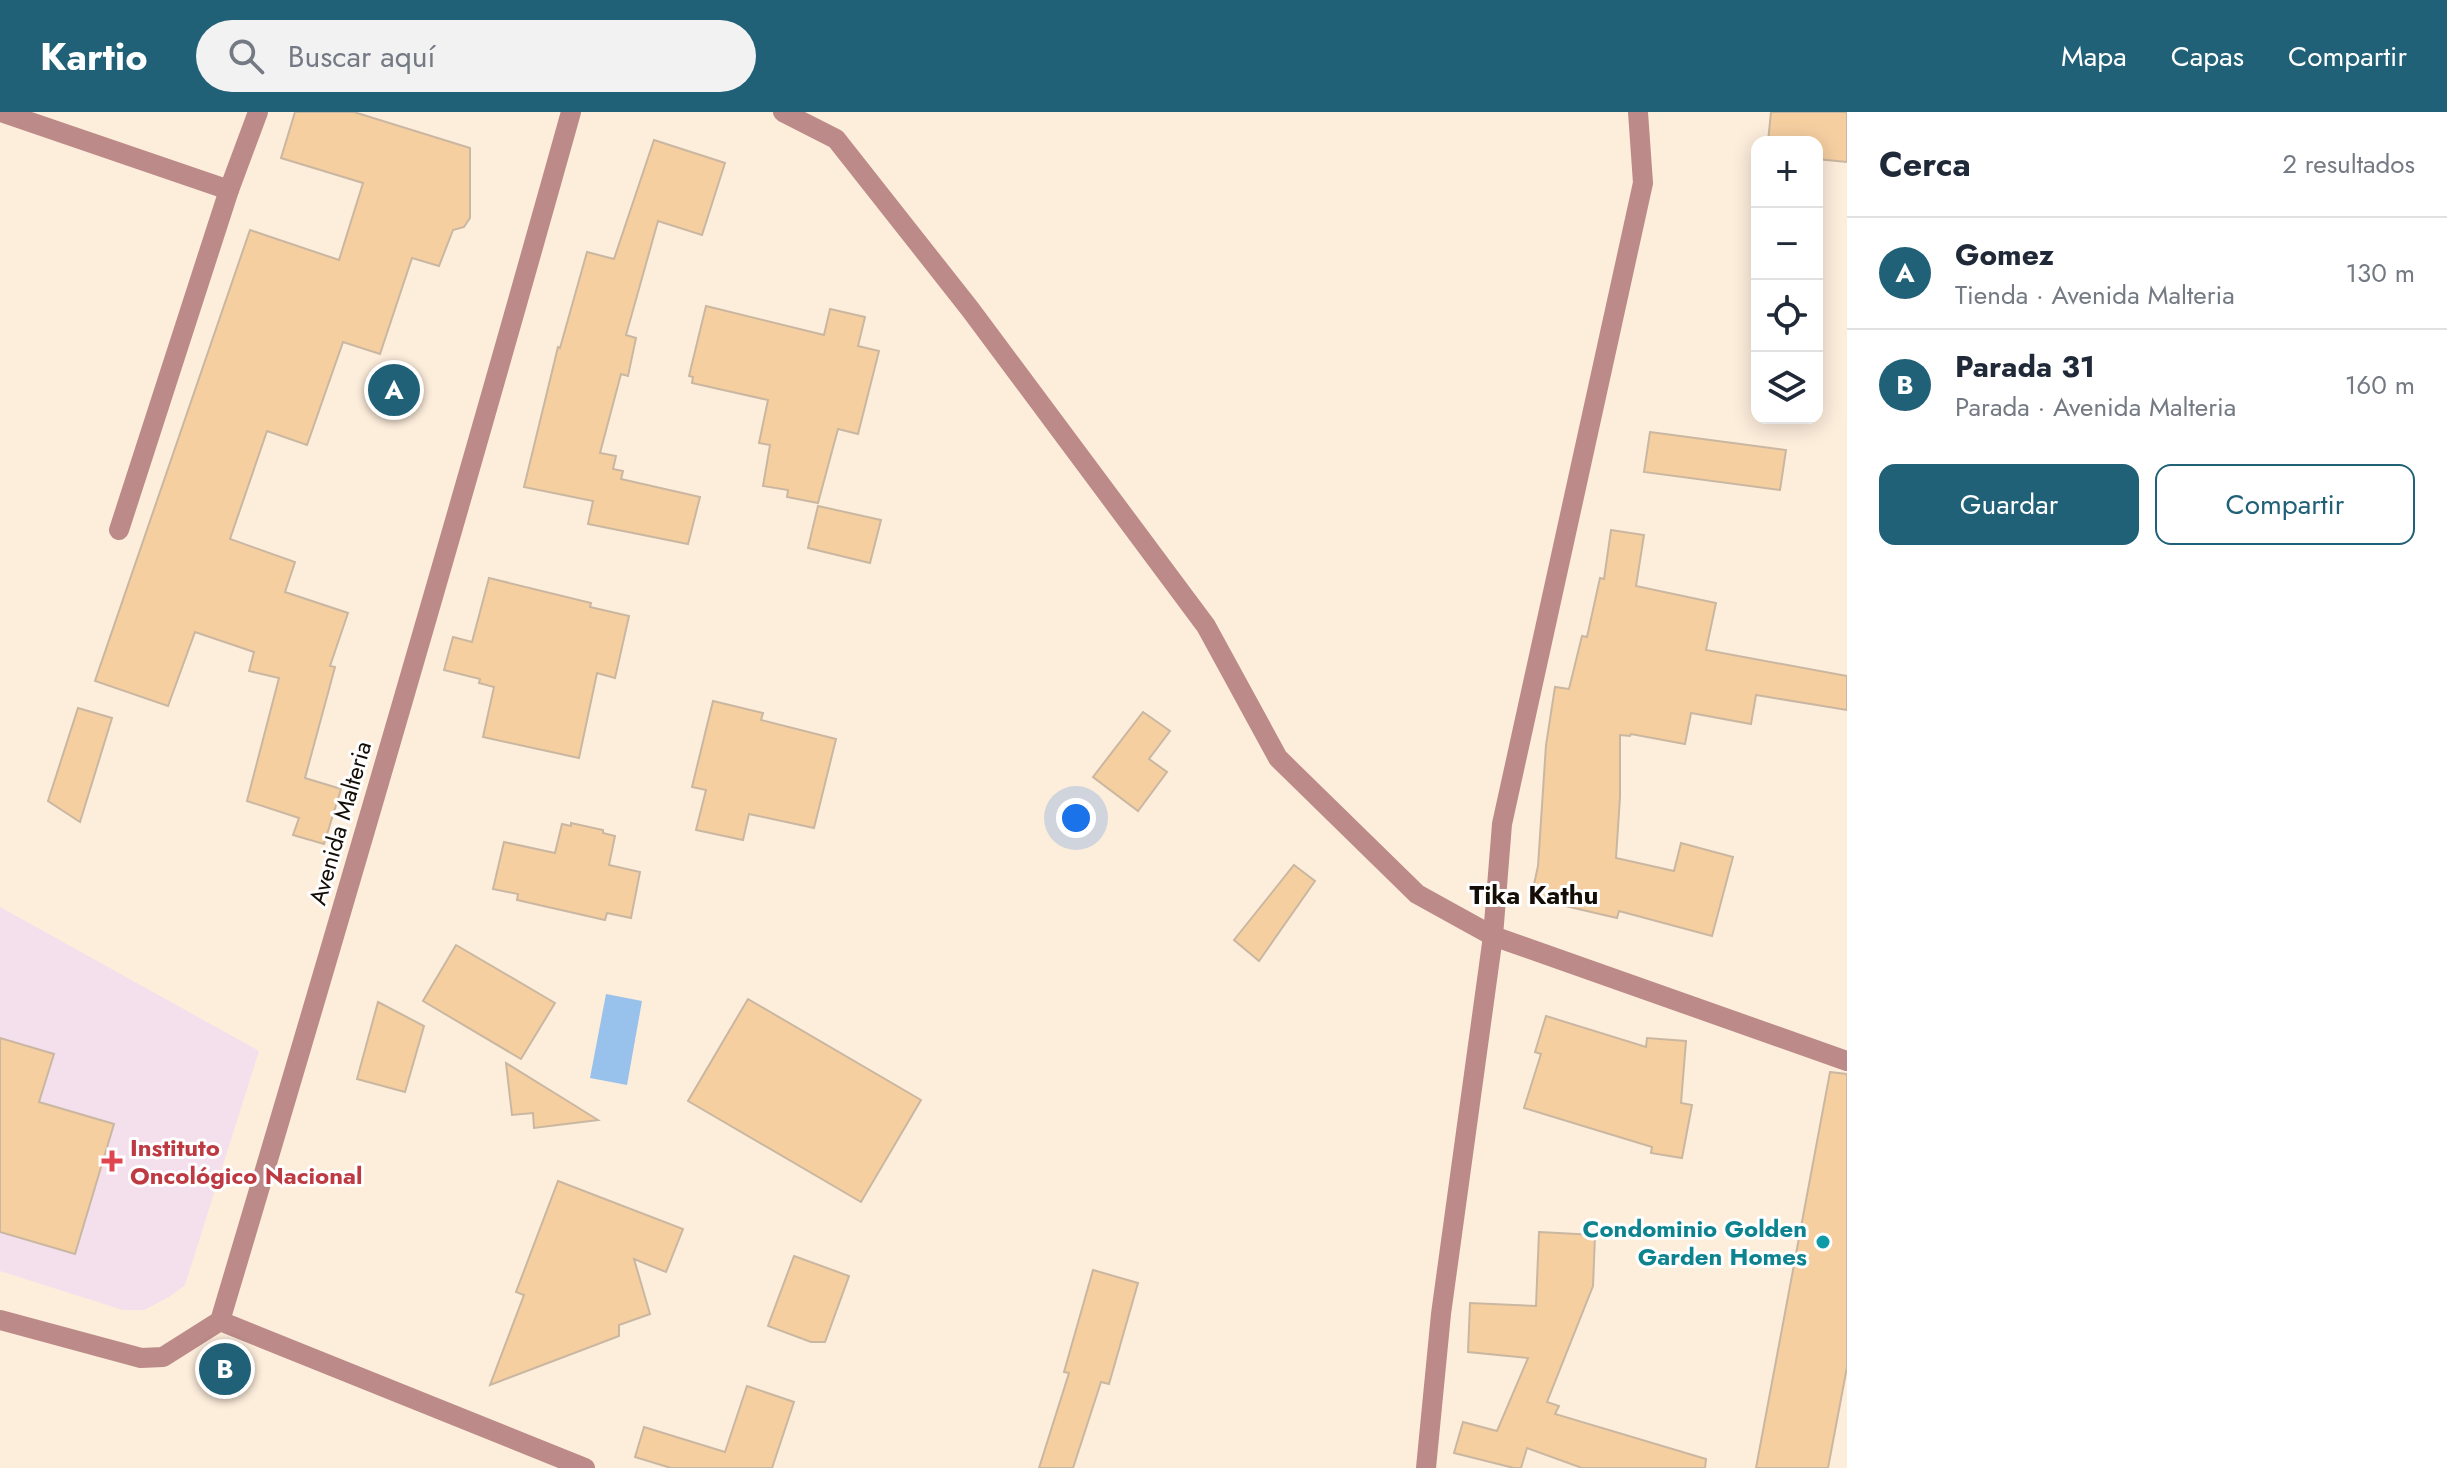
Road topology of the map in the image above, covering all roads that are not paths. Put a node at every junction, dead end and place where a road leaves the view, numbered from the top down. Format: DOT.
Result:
graph roads {
  1 [pos="1,112"];
  2 [pos="258,112"];
  3 [pos="571,112"];
  4 [pos="783,112"];
  5 [pos="1638,112"];
  6 [pos="229,190"];
  7 [pos="119,530"];
  8 [pos="1493,936"];
  9 [pos="1847,1061"];
  10 [pos="0,1320"];
  11 [pos="220,1321"];
  12 [pos="585,1468"];
  13 [pos="1426,1468"];
  1 -- 6 [label="street"];
  2 -- 6 [label="street"];
  3 -- 11 [label="street, Avenida Malteria"];
  4 -- 8 [label="street"];
  5 -- 8 [label="street"];
  6 -- 7 [label="street"];
  8 -- 9 [label="street"];
  8 -- 13 [label="street"];
  10 -- 11 [label="street"];
  11 -- 12 [label="street"];
}
